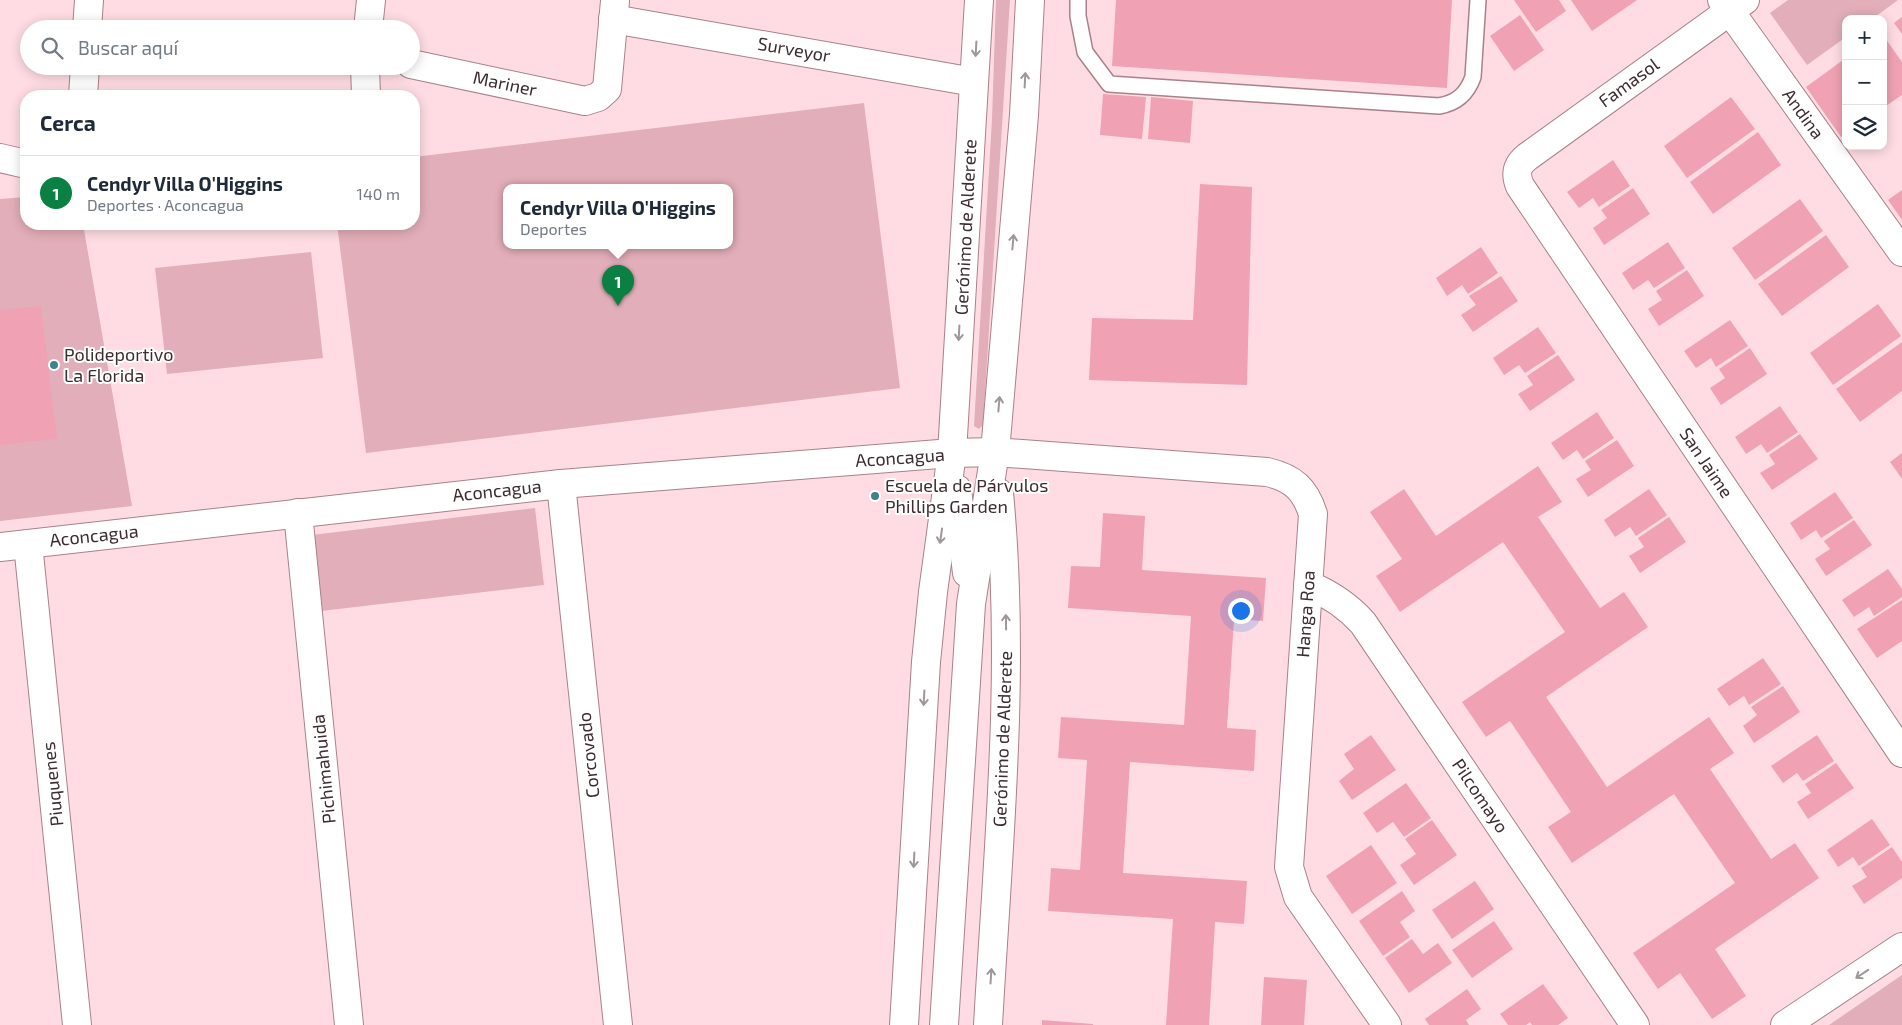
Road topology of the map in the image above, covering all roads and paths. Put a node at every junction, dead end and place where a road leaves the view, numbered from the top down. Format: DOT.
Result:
graph roads {
  1 [pos="89,0"];
  2 [pos="371,0"];
  3 [pos="979,0"];
  4 [pos="1030,0"];
  5 [pos="1078,0"];
  6 [pos="1478,0"];
  7 [pos="1732,4"];
  8 [pos="614,9"];
  9 [pos="88,20"];
  10 [pos="369,20"];
  11 [pos="420,66"];
  12 [pos="84,75"];
  13 [pos="365,75"];
  14 [pos="974,82"];
  15 [pos="83,90"];
  16 [pos="366,90"];
  17 [pos="598,97"];
  18 [pos="0,158"];
  19 [pos="20,163"];
  20 [pos="1517,170"];
  21 [pos="1902,252"];
  22 [pos="994,452"];
  23 [pos="952,454"];
  24 [pos="561,484"];
  25 [pos="298,513"];
  26 [pos="28,544"];
  27 [pos="0,547"];
  28 [pos="1308,585"];
  29 [pos="971,604"];
  30 [pos="1902,753"];
  31 [pos="1902,947"];
  32 [pos="77,1025"];
  33 [pos="350,1025"];
  34 [pos="618,1025"];
  35 [pos="904,1025"];
  36 [pos="944,1025"];
  37 [pos="988,1025"];
  38 [pos="1387,1025"];
  39 [pos="1635,1025"];
  40 [pos="1785,1025"];
  1 -- 9 [label="street"];
  2 -- 10 [label="street"];
  3 -- 14 [label="street, Gerónimo de Alderete, one-way"];
  22 -- 4 [label="street, Gerónimo de Alderete, one-way"];
  5 -- 6 [label="lane"];
  7 -- 20 [label="street, Famasol"];
  7 -- 21 [label="street, Andina"];
  8 -- 14 [label="street, Surveyor"];
  8 -- 17 [label="street, Surveyor"];
  11 -- 17 [label="street, Mariner"];
  12 -- 15 [label="street"];
  13 -- 16 [label="street"];
  14 -- 23 [label="street, Gerónimo de Alderete, one-way"];
  18 -- 19 [label="street"];
  20 -- 30 [label="street, San Jaime"];
  22 -- 23 [label="street, Aconcagua"];
  22 -- 28 [label="street, Hanga Roa"];
  22 -- 29 [label="street, Gerónimo de Alderete"];
  37 -- 22 [label="street, Gerónimo de Alderete, one-way"];
  23 -- 24 [label="street, Aconcagua"];
  23 -- 29 [label="street, Gerónimo de Alderete"];
  23 -- 35 [label="street, Gerónimo de Alderete, one-way"];
  24 -- 25 [label="street, Aconcagua"];
  24 -- 34 [label="street, Corcovado"];
  25 -- 26 [label="street, Aconcagua"];
  25 -- 33 [label="street, Pichimahuida"];
  26 -- 27 [label="street, Aconcagua"];
  26 -- 32 [label="street, Piuquenes"];
  28 -- 38 [label="street, Hanga Roa"];
  28 -- 39 [label="street, Pilcomayo"];
  29 -- 36 [label="street, Gerónimo de Alderete"];
  31 -- 40 [label="street, one-way"];
}
